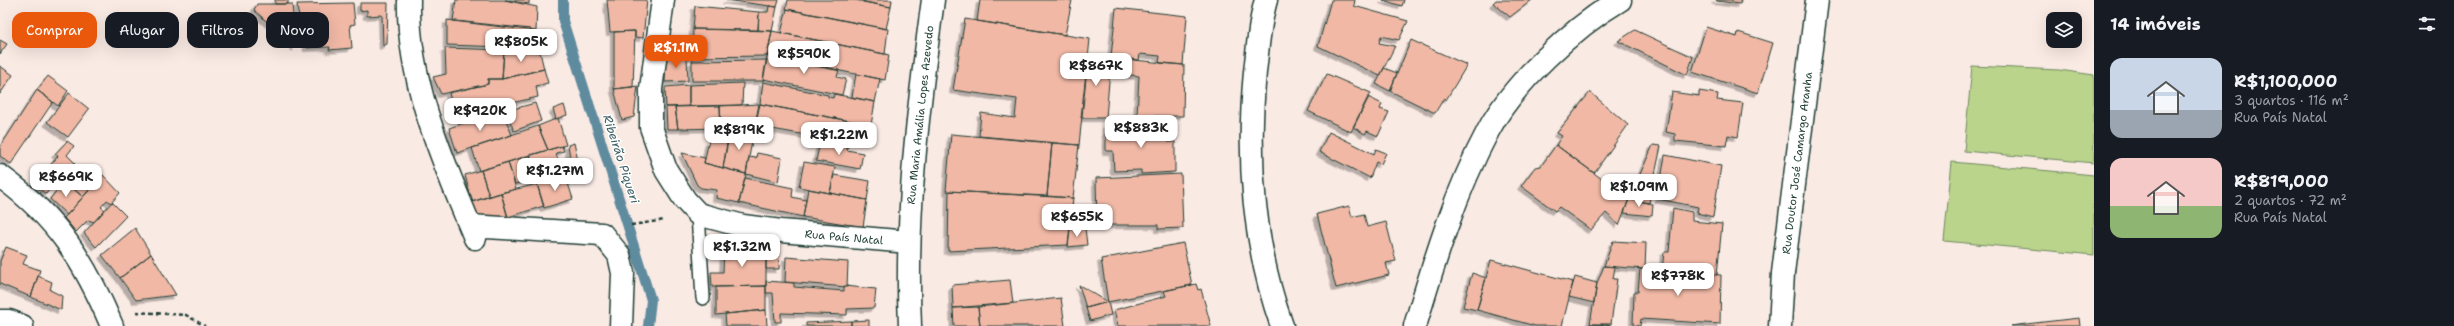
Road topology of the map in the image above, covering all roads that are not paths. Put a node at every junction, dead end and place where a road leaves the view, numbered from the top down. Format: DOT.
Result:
graph roads {
  1 [pos="409,0"];
  2 [pos="664,0"];
  3 [pos="933,0"];
  4 [pos="1266,0"];
  5 [pos="1620,0"];
  6 [pos="1817,0"];
  7 [pos="0,176"];
  8 [pos="698,214"];
  9 [pos="909,242"];
  10 [pos="702,298"];
  11 [pos="108,318"];
  12 [pos="0,321"];
  13 [pos="22,326"];
  14 [pos="621,326"];
  15 [pos="910,326"];
  16 [pos="1282,326"];
  17 [pos="1415,326"];
  18 [pos="1780,326"];
  1 -- 14 [label="street"];
  2 -- 8 [label="street"];
  3 -- 9 [label="street, Rua Maria Amália Lopes Azevedo"];
  4 -- 16 [label="street"];
  5 -- 17 [label="street"];
  6 -- 18 [label="street, Rua Doutor José Camargo Aranha"];
  7 -- 11 [label="street"];
  8 -- 9 [label="street, Rua País Natal"];
  8 -- 10 [label="lane"];
  9 -- 15 [label="street, Rua Maria Amália Lopes Azevedo"];
  12 -- 13 [label="street"];
}
